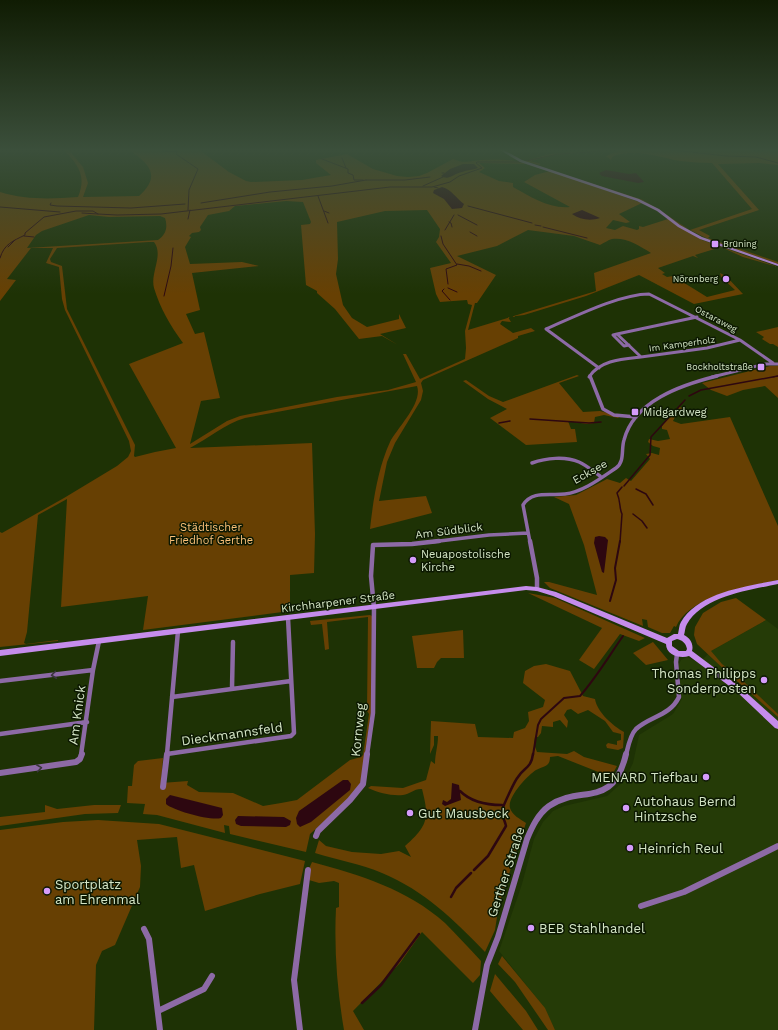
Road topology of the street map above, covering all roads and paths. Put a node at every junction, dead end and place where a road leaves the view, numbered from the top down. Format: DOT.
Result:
graph roads {
  1 [pos="629,197"];
  2 [pos="778,265"];
  3 [pos="697,317"];
  4 [pos="740,340"];
  5 [pos="641,357"];
  6 [pos="773,363"];
  7 [pos="778,364"];
  8 [pos="599,368"];
  9 [pos="636,417"];
  10 [pos="532,463"];
  11 [pos="600,476"];
  12 [pos="528,534"];
  13 [pos="373,545"];
  14 [pos="778,582"];
  15 [pos="537,589"];
  16 [pos="374,608"];
  17 [pos="288,618"];
  18 [pos="178,631"];
  19 [pos="680,637"];
  20 [pos="98,641"];
  21 [pos="233,642"];
  22 [pos="668,642"];
  23 [pos="690,652"];
  24 [pos="0,653"];
  25 [pos="677,654"];
  26 [pos="93,670"];
  27 [pos="0,681"];
  28 [pos="291,681"];
  29 [pos="232,688"];
  30 [pos="172,697"];
  31 [pos="87,722"];
  32 [pos="778,726"];
  33 [pos="0,734"];
  34 [pos="166,754"];
  35 [pos="0,773"];
  36 [pos="163,787"];
  37 [pos="316,836"];
  38 [pos="778,846"];
  39 [pos="308,870"];
  40 [pos="641,906"];
  41 [pos="144,929"];
  42 [pos="212,976"];
  43 [pos="158,1011"];
  44 [pos="160,1030"];
  45 [pos="300,1030"];
  46 [pos="475,1030"];
  1 -- 2 [label="street"];
  3 -- 4 [label="street, Ostaraweg"];
  3 -- 5 [label="street, Im Kamperholz"];
  3 -- 8 [label="street, Ostaraweg"];
  4 -- 5 [label="street, Im Kamperholz"];
  4 -- 6 [label="street, Ostaraweg"];
  5 -- 8 [label="street"];
  6 -- 7 [label="street, Ecksee"];
  6 -- 9 [label="street, Ecksee"];
  8 -- 9 [label="street"];
  9 -- 11 [label="street, Ecksee"];
  10 -- 11 [label="street"];
  11 -- 12 [label="street, Ecksee"];
  12 -- 13 [label="street, Am Südblick"];
  12 -- 15 [label="street, Ecksee"];
  13 -- 16 [label="street, Kornweg"];
  14 -- 19 [label="street"];
  15 -- 16 [label="street, Kirchharpener Straße"];
  15 -- 22 [label="street, Kirchharpener Straße"];
  16 -- 17 [label="street, Kirchharpener Straße"];
  16 -- 37 [label="street, Kornweg"];
  17 -- 18 [label="street, Kirchharpener Straße"];
  17 -- 28 [label="street, Dieckmannsfeld"];
  18 -- 20 [label="street, Kirchharpener Straße"];
  18 -- 30 [label="street, Dieckmannsfeld"];
  19 -- 22 [label="street"];
  19 -- 23 [label="street"];
  20 -- 24 [label="street, Kirchharpener Straße"];
  20 -- 26 [label="street, Am Knick"];
  21 -- 29 [label="street"];
  22 -- 25 [label="street"];
  23 -- 25 [label="street"];
  23 -- 32 [label="street"];
  25 -- 46 [label="street, Gerther Straße"];
  26 -- 27 [label="street, one-way"];
  26 -- 31 [label="street, Am Knick"];
  28 -- 29 [label="street"];
  28 -- 34 [label="street, Dieckmannsfeld"];
  29 -- 30 [label="street"];
  30 -- 34 [label="street, Dieckmannsfeld"];
  31 -- 33 [label="street"];
  35 -- 31 [label="street, Am Knick, one-way"];
  34 -- 36 [label="street, Dieckmannsfeld"];
  38 -- 40 [label="street"];
  39 -- 45 [label="street"];
  41 -- 43 [label="street"];
  42 -- 43 [label="street"];
  43 -- 44 [label="street"];
}
